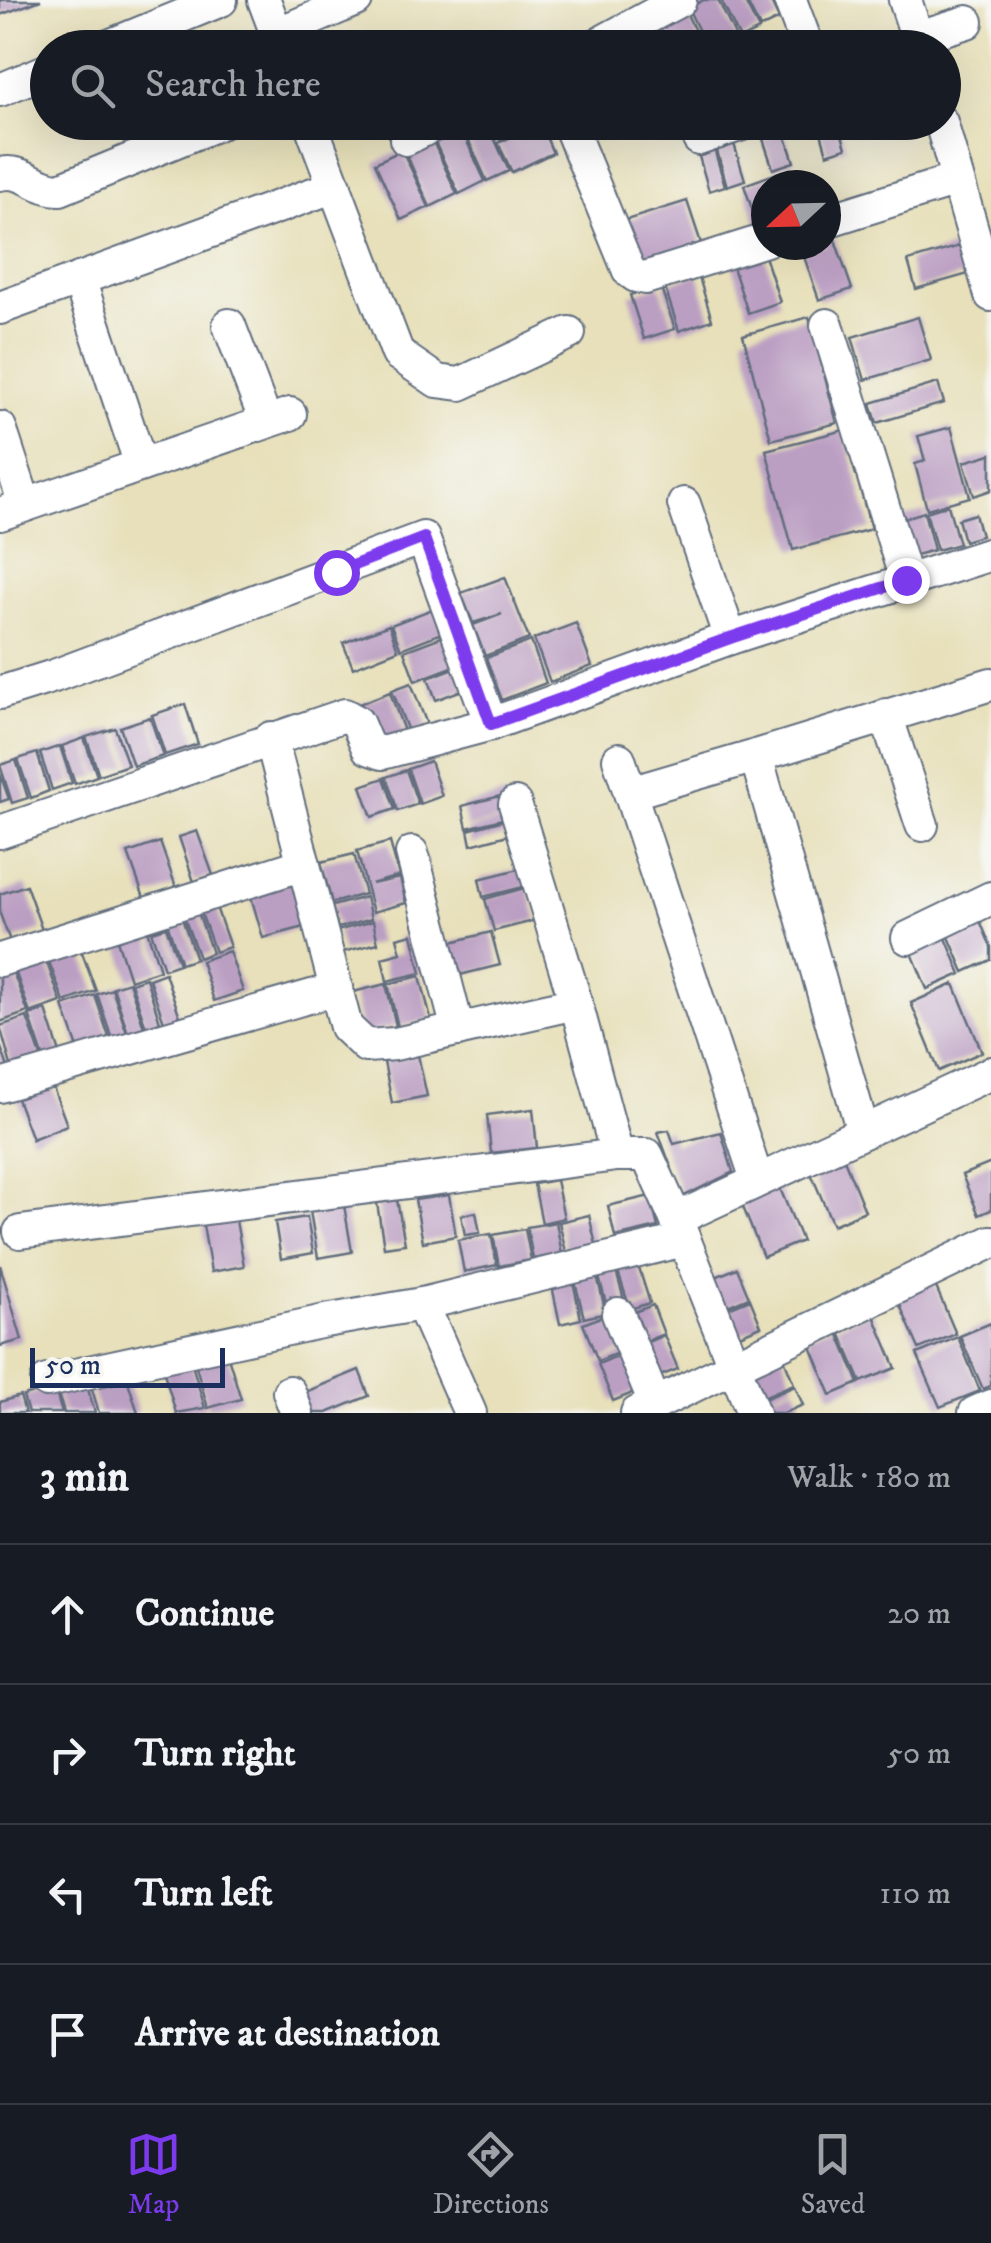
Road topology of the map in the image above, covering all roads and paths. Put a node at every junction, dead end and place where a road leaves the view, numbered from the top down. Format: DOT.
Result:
graph roads {
  1 [pos="220,0"];
  2 [pos="264,0"];
  3 [pos="356,0"];
  4 [pos="680,0"];
  5 [pos="790,0"];
  6 [pos="905,0"];
  7 [pos="967,22"];
  8 [pos="148,30"];
  9 [pos="276,30"];
  10 [pos="300,30"];
  11 [pos="625,30"];
  12 [pos="801,30"];
  13 [pos="915,30"];
  14 [pos="948,30"];
  15 [pos="30,78"];
  16 [pos="0,90"];
  17 [pos="178,140"];
  18 [pos="317,140"];
  19 [pos="575,140"];
  20 [pos="946,140"];
  21 [pos="0,174"];
  22 [pos="956,180"];
  23 [pos="334,186"];
  24 [pos="841,216"];
  25 [pos="751,245"];
  26 [pos="80,279"];
  27 [pos="991,296"];
  28 [pos="0,308"];
  29 [pos="230,325"];
  30 [pos="827,325"];
  31 [pos="569,333"];
  32 [pos="0,428"];
  33 [pos="141,465"];
  34 [pos="684,504"];
  35 [pos="12,510"];
  36 [pos="991,554"];
  37 [pos="906,580"];
  38 [pos="730,638"];
  39 [pos="991,684"];
  40 [pos="0,694"];
  41 [pos="886,715"];
  42 [pos="491,724"];
  43 [pos="271,738"];
  44 [pos="756,756"];
  45 [pos="620,759"];
  46 [pos="630,794"];
  47 [pos="515,804"];
  48 [pos="922,825"];
  49 [pos="0,832"];
  50 [pos="412,853"];
  51 [pos="304,864"];
  52 [pos="991,898"];
  53 [pos="908,938"];
  54 [pos="0,960"];
  55 [pos="336,988"];
  56 [pos="576,1003"];
  57 [pos="458,1030"];
  58 [pos="991,1073"];
  59 [pos="0,1086"];
  60 [pos="863,1132"];
  61 [pos="617,1155"];
  62 [pos="757,1180"];
  63 [pos="681,1230"];
  64 [pos="20,1232"];
  65 [pos="991,1242"];
  66 [pos="422,1304"];
  67 [pos="618,1314"];
  68 [pos="733,1364"];
  69 [pos="47,1382"];
  70 [pos="991,1406"];
  71 [pos="646,1408"];
  72 [pos="470,1413"];
  73 [pos="754,1413"];
  74 [pos="976,1413"];
  1 -- 8 [label="street"];
  2 -- 9 [label="street"];
  3 -- 10 [label="street"];
  4 -- 11 [label="street"];
  5 -- 12 [label="street"];
  6 -- 13 [label="street"];
  7 -- 14 [label="street"];
  15 -- 16 [label="street"];
  17 -- 21 [label="street"];
  18 -- 23 [label="street"];
  19 -- 25 [label="street"];
  20 -- 22 [label="street"];
  22 -- 24 [label="street"];
  22 -- 27 [label="street"];
  23 -- 26 [label="street"];
  23 -- 31 [label="street"];
  26 -- 28 [label="street"];
  26 -- 33 [label="street"];
  29 -- 33 [label="street"];
  30 -- 37 [label="street"];
  32 -- 35 [label="street"];
  33 -- 35 [label="street"];
  34 -- 38 [label="street"];
  36 -- 37 [label="street"];
  37 -- 38 [label="street"];
  38 -- 42 [label="street"];
  39 -- 41 [label="street"];
  40 -- 42 [label="street"];
  41 -- 44 [label="street"];
  41 -- 48 [label="street"];
  42 -- 43 [label="street"];
  43 -- 49 [label="street"];
  43 -- 51 [label="street"];
  44 -- 46 [label="street"];
  44 -- 60 [label="street"];
  45 -- 46 [label="street"];
  46 -- 62 [label="street"];
  47 -- 56 [label="street"];
  50 -- 57 [label="street"];
  51 -- 54 [label="street"];
  51 -- 55 [label="street"];
  52 -- 53 [label="street"];
  55 -- 57 [label="street"];
  55 -- 59 [label="street"];
  56 -- 57 [label="street"];
  56 -- 61 [label="street"];
  58 -- 60 [label="street"];
  60 -- 62 [label="street"];
  61 -- 63 [label="street"];
  61 -- 64 [label="street"];
  62 -- 63 [label="street"];
  63 -- 66 [label="street"];
  63 -- 68 [label="street"];
  65 -- 68 [label="street"];
  66 -- 69 [label="street"];
  66 -- 72 [label="street"];
  67 -- 71 [label="street"];
  68 -- 71 [label="street"];
  68 -- 73 [label="street"];
  70 -- 74 [label="street"];
}
